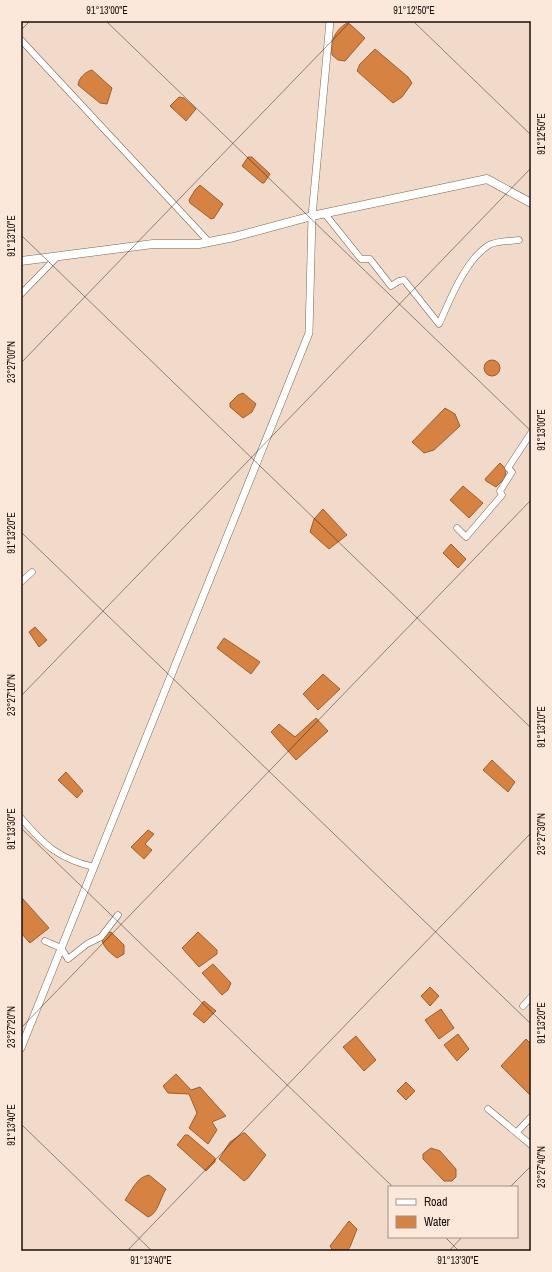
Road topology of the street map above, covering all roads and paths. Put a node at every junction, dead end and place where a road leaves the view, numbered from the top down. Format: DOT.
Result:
graph roads {
  1 [pos="330,21"];
  2 [pos="21,40"];
  3 [pos="531,203"];
  4 [pos="325,214"];
  5 [pos="312,216"];
  6 [pos="519,240"];
  7 [pos="209,242"];
  8 [pos="58,256"];
  9 [pos="21,261"];
  10 [pos="21,294"];
  11 [pos="531,433"];
  12 [pos="457,528"];
  13 [pos="32,572"];
  14 [pos="21,582"];
  15 [pos="21,818"];
  16 [pos="94,867"];
  17 [pos="118,915"];
  18 [pos="45,941"];
  19 [pos="61,948"];
  20 [pos="531,996"];
  21 [pos="523,1006"];
  22 [pos="21,1048"];
  23 [pos="488,1109"];
  24 [pos="531,1117"];
  25 [pos="517,1132"];
  26 [pos="531,1145"];
  1 -- 5 [label="street"];
  2 -- 7 [label="street"];
  3 -- 4 [label="main road"];
  4 -- 5 [label="main road"];
  4 -- 6 [label="street"];
  5 -- 7 [label="main road"];
  5 -- 16 [label="street"];
  7 -- 8 [label="main road"];
  8 -- 9 [label="main road"];
  8 -- 10 [label="street"];
  11 -- 12 [label="street"];
  13 -- 14 [label="street"];
  15 -- 16 [label="street"];
  16 -- 19 [label="street"];
  17 -- 19 [label="street"];
  18 -- 19 [label="street"];
  19 -- 22 [label="street"];
  20 -- 21 [label="street"];
  23 -- 25 [label="street"];
  24 -- 25 [label="street"];
  25 -- 26 [label="street"];
}
